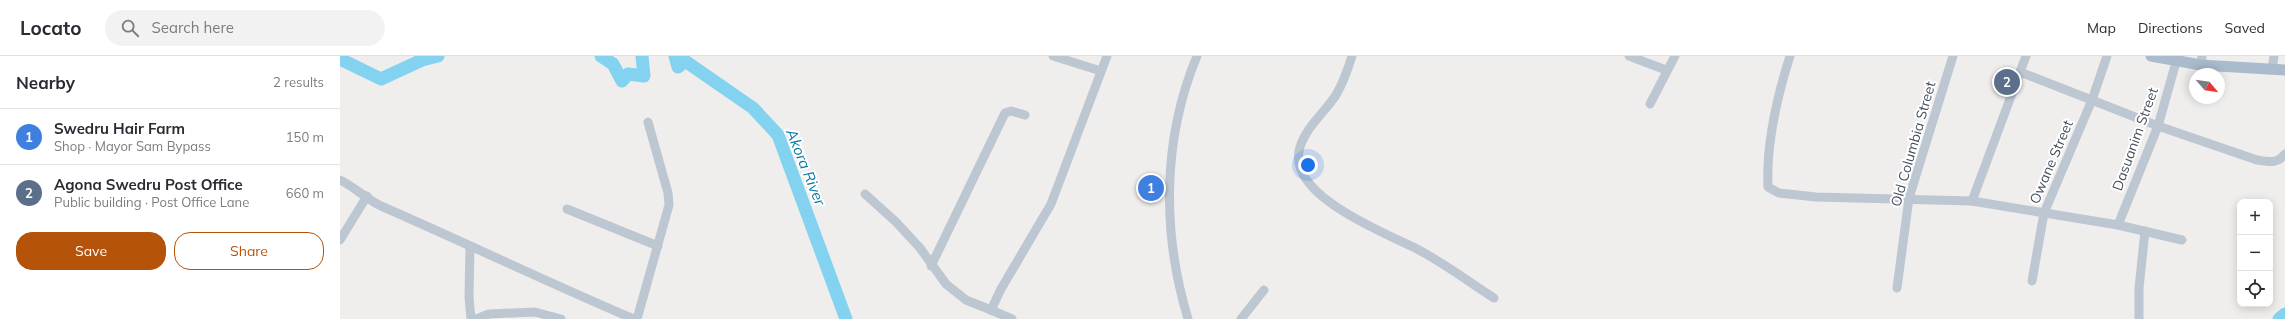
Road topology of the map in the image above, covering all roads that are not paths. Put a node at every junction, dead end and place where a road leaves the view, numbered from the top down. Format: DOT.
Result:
graph roads {
  1 [pos="1053,56"];
  2 [pos="1107,56"];
  3 [pos="1197,56"];
  4 [pos="1352,56"];
  5 [pos="1629,56"];
  6 [pos="1675,56"];
  7 [pos="1790,56"];
  8 [pos="1953,56"];
  9 [pos="2026,56"];
  10 [pos="2107,56"];
  11 [pos="2151,56"];
  12 [pos="2274,56"];
  13 [pos="2170,59"];
  14 [pos="2202,60"];
  15 [pos="1666,70"];
  16 [pos="2272,70"];
  17 [pos="2285,70"];
  18 [pos="1101,71"];
  19 [pos="2020,72"];
  20 [pos="2092,100"];
  21 [pos="1650,104"];
  22 [pos="1024,115"];
  23 [pos="648,122"];
  24 [pos="2158,126"];
  25 [pos="2285,154"];
  26 [pos="340,180"];
  27 [pos="866,194"];
  28 [pos="367,196"];
  29 [pos="1909,198"];
  30 [pos="1972,201"];
  31 [pos="567,209"];
  32 [pos="2044,213"];
  33 [pos="2118,225"];
  34 [pos="2145,232"];
  35 [pos="340,240"];
  36 [pos="2182,240"];
  37 [pos="658,246"];
  38 [pos="470,247"];
  39 [pos="931,266"];
  40 [pos="2032,281"];
  41 [pos="1897,288"];
  42 [pos="1264,290"];
  43 [pos="1494,298"];
  44 [pos="991,310"];
  45 [pos="471,319"];
  46 [pos="476,319"];
  47 [pos="561,319"];
  48 [pos="635,319"];
  49 [pos="1012,319"];
  50 [pos="1188,319"];
  51 [pos="1241,319"];
  52 [pos="2139,319"];
  1 -- 18 [label="street"];
  2 -- 18 [label="street"];
  3 -- 50 [label="street"];
  4 -- 43 [label="street"];
  5 -- 15 [label="street"];
  6 -- 15 [label="street"];
  7 -- 29 [label="street"];
  8 -- 29 [label="street, Old Columbia Street"];
  9 -- 19 [label="street"];
  10 -- 20 [label="street, Owane Street"];
  11 -- 13 [label="main road"];
  12 -- 16 [label="street"];
  13 -- 14 [label="main road"];
  13 -- 24 [label="street, Dasuanim Street"];
  14 -- 16 [label="main road"];
  15 -- 21 [label="street"];
  16 -- 17 [label="main road"];
  18 -- 44 [label="street"];
  19 -- 20 [label="street"];
  19 -- 30 [label="street"];
  20 -- 24 [label="street"];
  20 -- 32 [label="street, Owane Street"];
  22 -- 39 [label="street"];
  23 -- 37 [label="street"];
  24 -- 25 [label="street"];
  24 -- 33 [label="street, Dasuanim Street"];
  26 -- 28 [label="street"];
  27 -- 39 [label="street"];
  28 -- 35 [label="street"];
  28 -- 38 [label="street"];
  29 -- 30 [label="street"];
  29 -- 41 [label="street, Old Columbia Street"];
  30 -- 32 [label="street"];
  31 -- 37 [label="street"];
  32 -- 33 [label="street"];
  32 -- 40 [label="street, Owane Street"];
  33 -- 34 [label="street"];
  34 -- 36 [label="street"];
  34 -- 52 [label="street"];
  37 -- 48 [label="street"];
  38 -- 45 [label="street"];
  38 -- 48 [label="street"];
  39 -- 44 [label="street"];
  42 -- 51 [label="street"];
  44 -- 49 [label="street"];
  46 -- 47 [label="street"];
}
